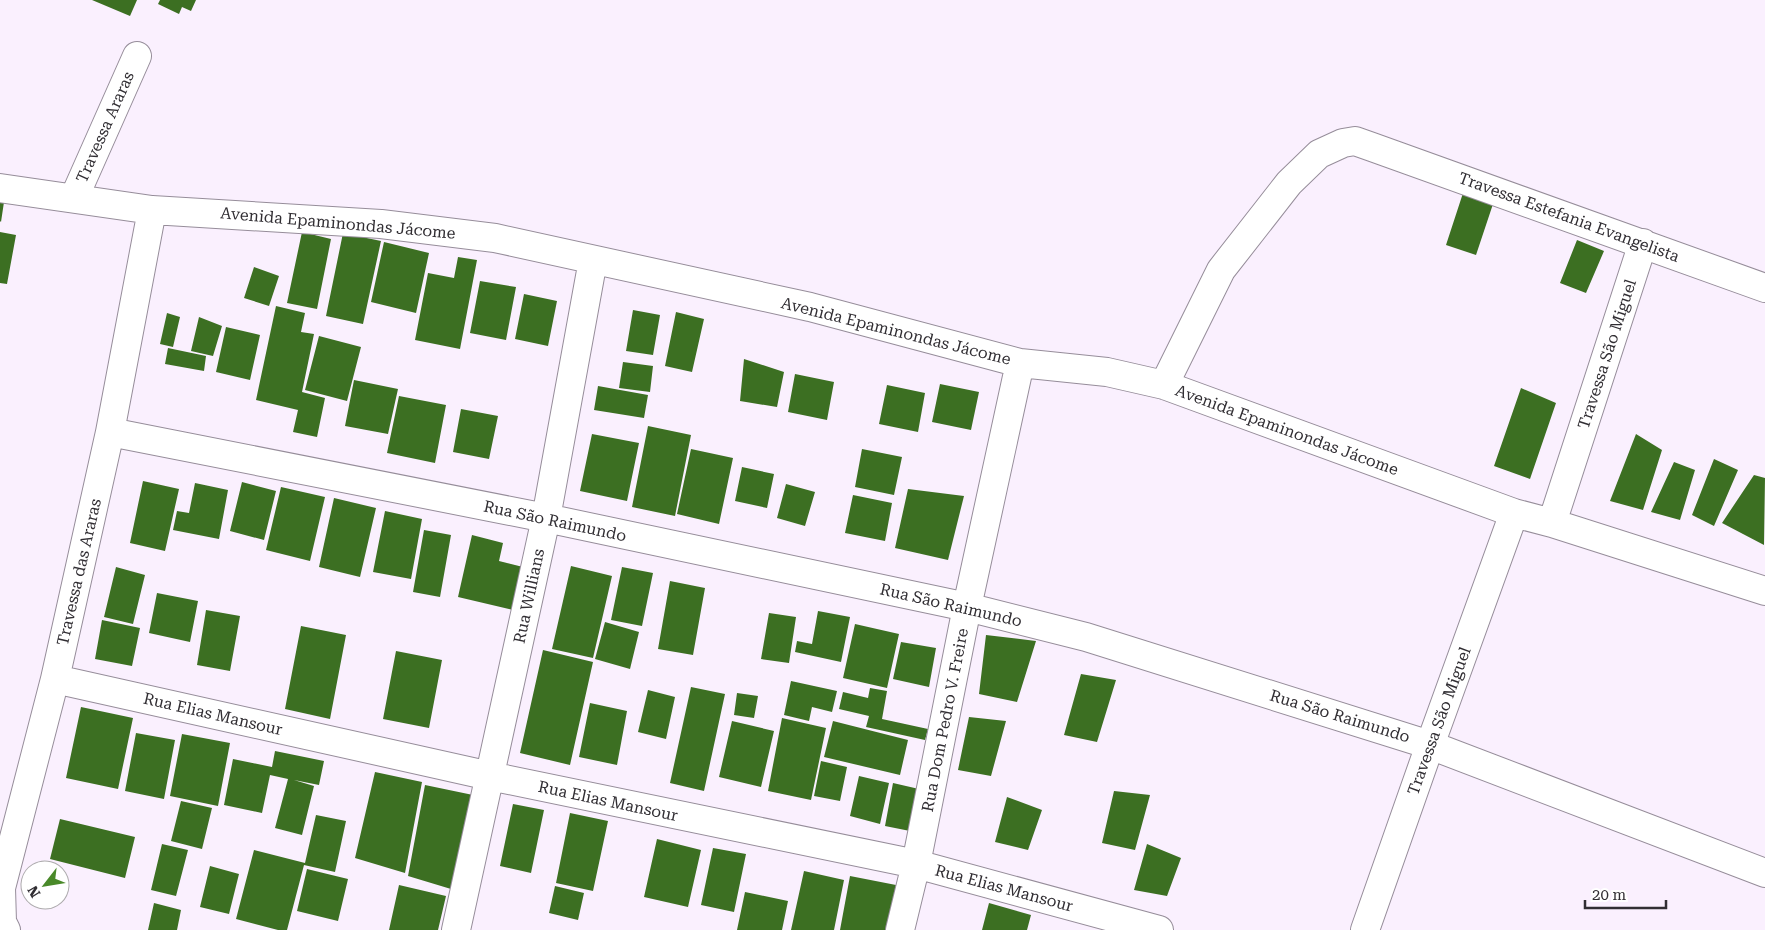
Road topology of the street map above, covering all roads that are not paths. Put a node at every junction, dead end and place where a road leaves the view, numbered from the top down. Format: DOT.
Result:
graph roads {
  1 [pos="137,56"];
  2 [pos="0,188"];
  3 [pos="74,198"];
  4 [pos="152,210"];
  5 [pos="1643,243"];
  6 [pos="593,260"];
  7 [pos="1765,288"];
  8 [pos="1020,363"];
  9 [pos="1164,385"];
  10 [pos="110,432"];
  11 [pos="1514,512"];
  12 [pos="546,518"];
  13 [pos="1552,523"];
  14 [pos="1765,592"];
  15 [pos="968,607"];
  16 [pos="55,679"];
  17 [pos="1430,744"];
  18 [pos="490,776"];
  19 [pos="916,864"];
  20 [pos="1765,873"];
  21 [pos="6,930"];
  22 [pos="456,930"];
  23 [pos="900,930"];
  24 [pos="1159,930"];
  25 [pos="1365,930"];
  1 -- 3 [label="street, Travessa Araras"];
  2 -- 3 [label="street, Avenida Epaminondas Jácome"];
  3 -- 4 [label="street, Avenida Epaminondas Jácome"];
  4 -- 6 [label="street, Avenida Epaminondas Jácome"];
  4 -- 10 [label="street, Travessa das Araras"];
  5 -- 7 [label="street, Travessa Estefania Evangelista"];
  5 -- 9 [label="street, Travessa Estefania Evangelista"];
  5 -- 13 [label="street, Travessa São Miguel"];
  6 -- 8 [label="street, Avenida Epaminondas Jácome"];
  6 -- 12 [label="street, Rua Willians"];
  8 -- 9 [label="street, Avenida Epaminondas Jácome"];
  8 -- 15 [label="street, Rua Dom Pedro V. Freire"];
  9 -- 11 [label="street, Avenida Epaminondas Jácome"];
  10 -- 12 [label="street, Rua São Raimundo"];
  10 -- 16 [label="street, Travessa das Araras"];
  11 -- 13 [label="street, Avenida Epaminondas Jácome"];
  11 -- 17 [label="street, Travessa São Miguel"];
  12 -- 15 [label="street, Rua São Raimundo"];
  12 -- 18 [label="street, Rua Willians"];
  13 -- 14 [label="street, Avenida Epaminondas Jácome"];
  15 -- 17 [label="street, Rua São Raimundo"];
  15 -- 19 [label="street, Rua Dom Pedro V. Freire"];
  16 -- 18 [label="street, Rua Elias Mansour"];
  16 -- 21 [label="street, Travessa das Araras"];
  17 -- 20 [label="street, Rua São Raimundo"];
  17 -- 25 [label="street, Travessa São Miguel"];
  18 -- 19 [label="street, Rua Elias Mansour"];
  18 -- 22 [label="street, Rua Willians"];
  19 -- 23 [label="street, Rua Dom Pedro V. Freire"];
  19 -- 24 [label="street, Rua Elias Mansour"];
}
